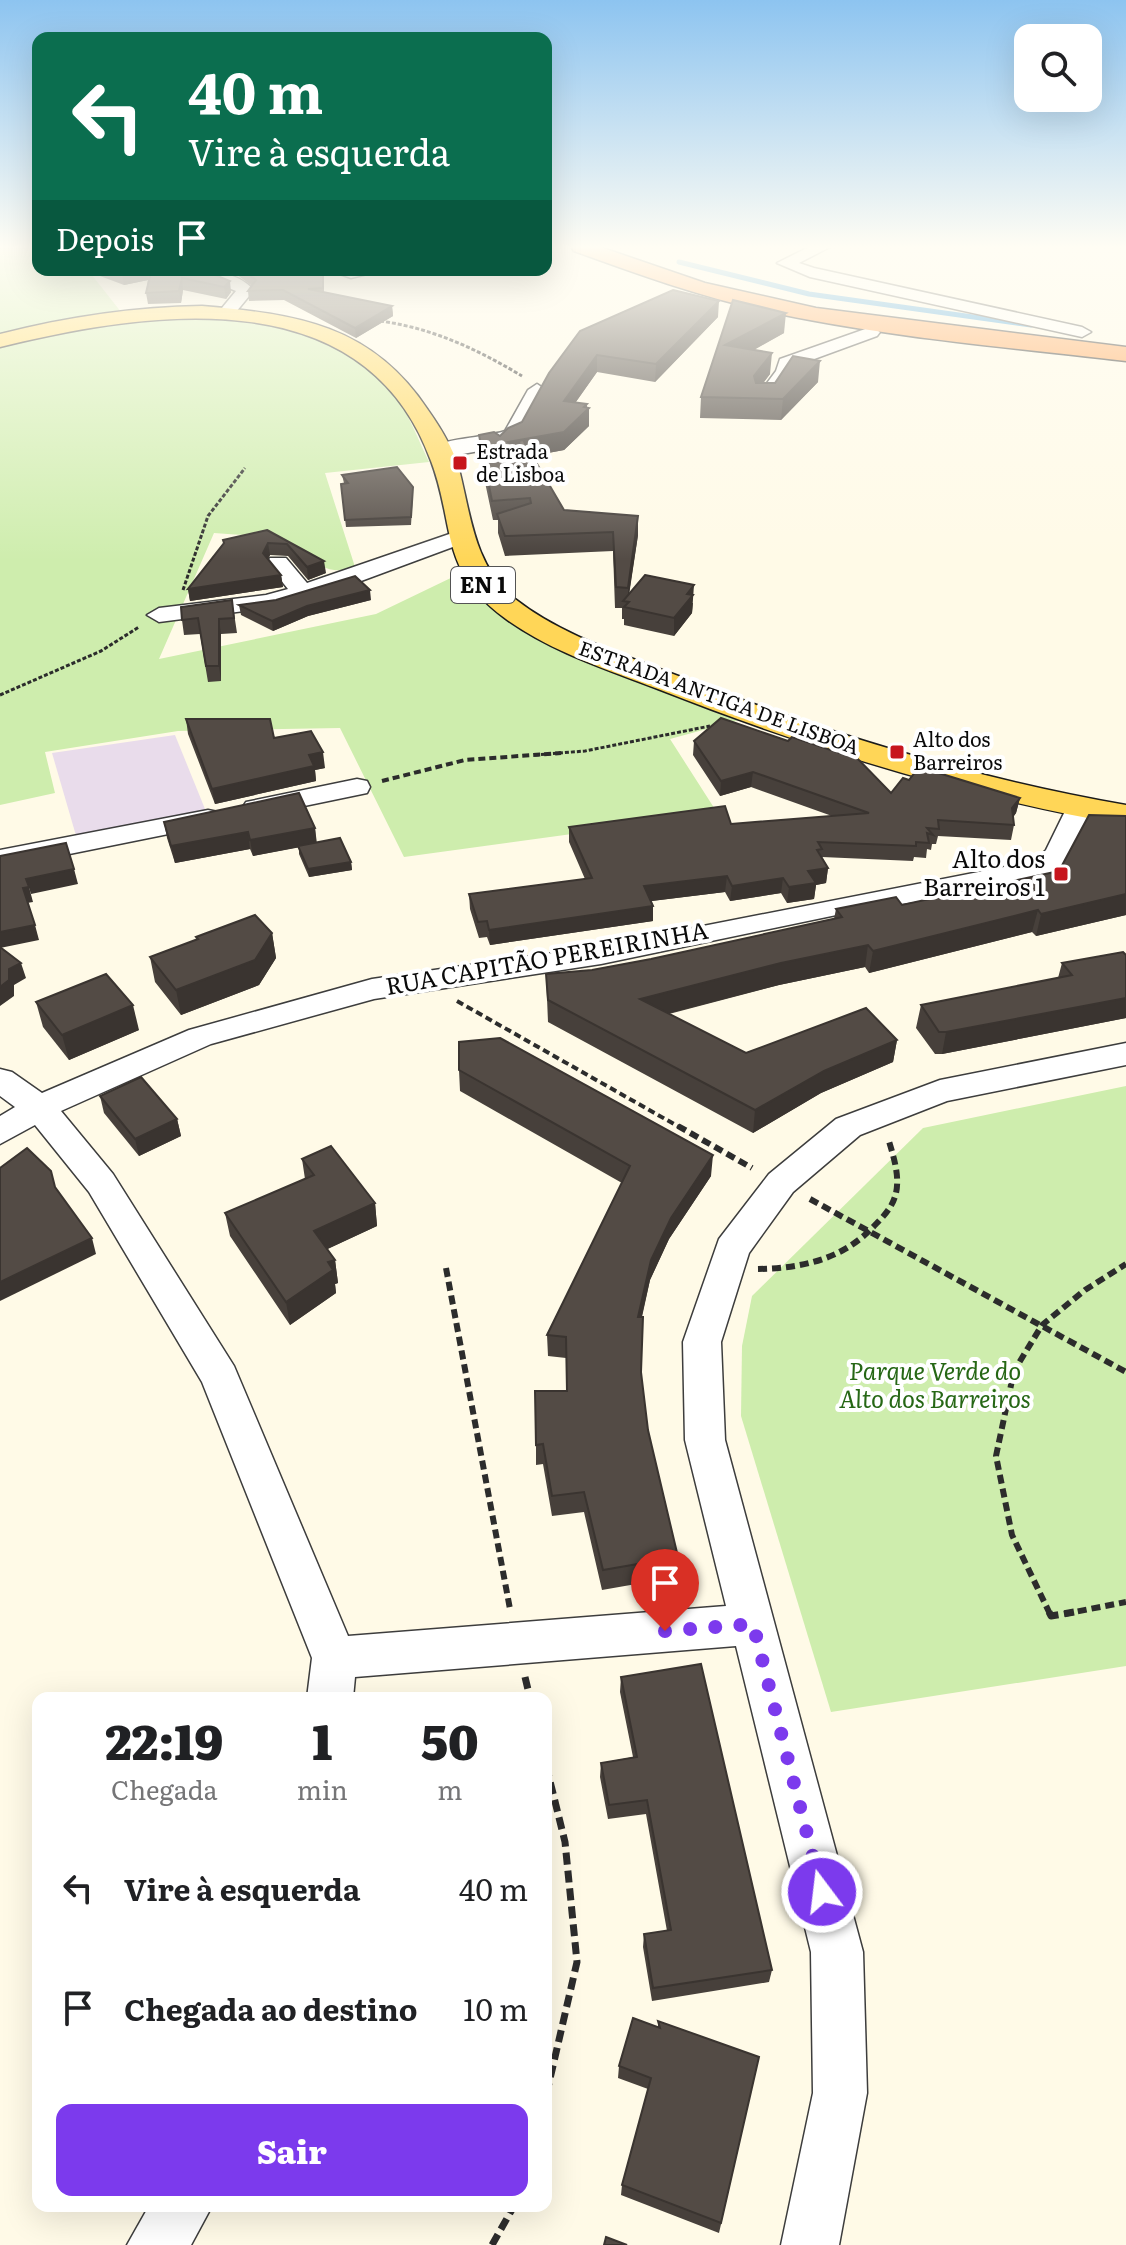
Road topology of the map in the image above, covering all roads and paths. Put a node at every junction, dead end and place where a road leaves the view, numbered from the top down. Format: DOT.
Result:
graph roads {
  1 [pos="363,352"];
  2 [pos="479,352"];
  3 [pos="817,352"];
  4 [pos="537,390"];
  5 [pos="764,399"];
  6 [pos="438,450"];
  7 [pos="245,468"];
  8 [pos="461,536"];
  9 [pos="278,563"];
  10 [pos="303,592"];
  11 [pos="159,615"];
  12 [pos="0,695"];
  13 [pos="752,715"];
  14 [pos="357,787"];
  15 [pos="1080,807"];
  16 [pos="1126,815"];
  17 [pos="0,859"];
  18 [pos="456,1000"];
  19 [pos="1126,1054"];
  20 [pos="0,1080"];
  21 [pos="39,1107"];
  22 [pos="0,1132"];
  23 [pos="889,1143"];
  24 [pos="752,1168"];
  25 [pos="810,1199"];
  26 [pos="871,1232"];
  27 [pos="1126,1264"];
  28 [pos="446,1268"];
  29 [pos="726,1268"];
  30 [pos="1042,1325"];
  31 [pos="1126,1372"];
  32 [pos="1126,1602"];
  33 [pos="753,1624"];
  34 [pos="516,1643"];
  35 [pos="332,1678"];
  36 [pos="528,1692"];
  37 [pos="552,1789"];
  38 [pos="552,2070"];
  39 [pos="180,2212"];
  40 [pos="511,2212"];
  41 [pos="156,2245"];
  42 [pos="492,2245"];
  43 [pos="810,2245"];
  1 -- 6 [label="main road, ESTRADA ANTIGA DE LISBOA / EN 1"];
  2 -- 4 [label="path"];
  3 -- 5 [label="street"];
  4 -- 6 [label="street"];
  6 -- 8 [label="main road, ESTRADA ANTIGA DE LISBOA / EN 1"];
  7 -- 11 [label="path"];
  8 -- 10 [label="street"];
  8 -- 13 [label="main road, ESTRADA ANTIGA DE LISBOA / EN 1"];
  9 -- 10 [label="street"];
  10 -- 11 [label="street"];
  11 -- 12 [label="path"];
  13 -- 14 [label="path"];
  13 -- 15 [label="main road, ESTRADA ANTIGA DE LISBOA / EN 1"];
  14 -- 17 [label="street"];
  15 -- 16 [label="main road, ESTRADA ANTIGA DE LISBOA / EN 1"];
  15 -- 21 [label="street, RUA CAPITÃO PEREIRINHA"];
  18 -- 24 [label="path"];
  19 -- 29 [label="street"];
  20 -- 21 [label="street"];
  21 -- 22 [label="street, RUA CAPITÃO PEREIRINHA"];
  21 -- 35 [label="street"];
  23 -- 26 [label="path"];
  25 -- 26 [label="path"];
  26 -- 29 [label="path"];
  26 -- 30 [label="path"];
  27 -- 30 [label="path"];
  28 -- 34 [label="path"];
  29 -- 33 [label="street"];
  30 -- 31 [label="path"];
  30 -- 32 [label="path"];
  33 -- 34 [label="street"];
  33 -- 43 [label="street"];
  34 -- 35 [label="street"];
  34 -- 36 [label="path"];
  37 -- 38 [label="path"];
  39 -- 41 [label="street"];
  40 -- 42 [label="path"];
}
